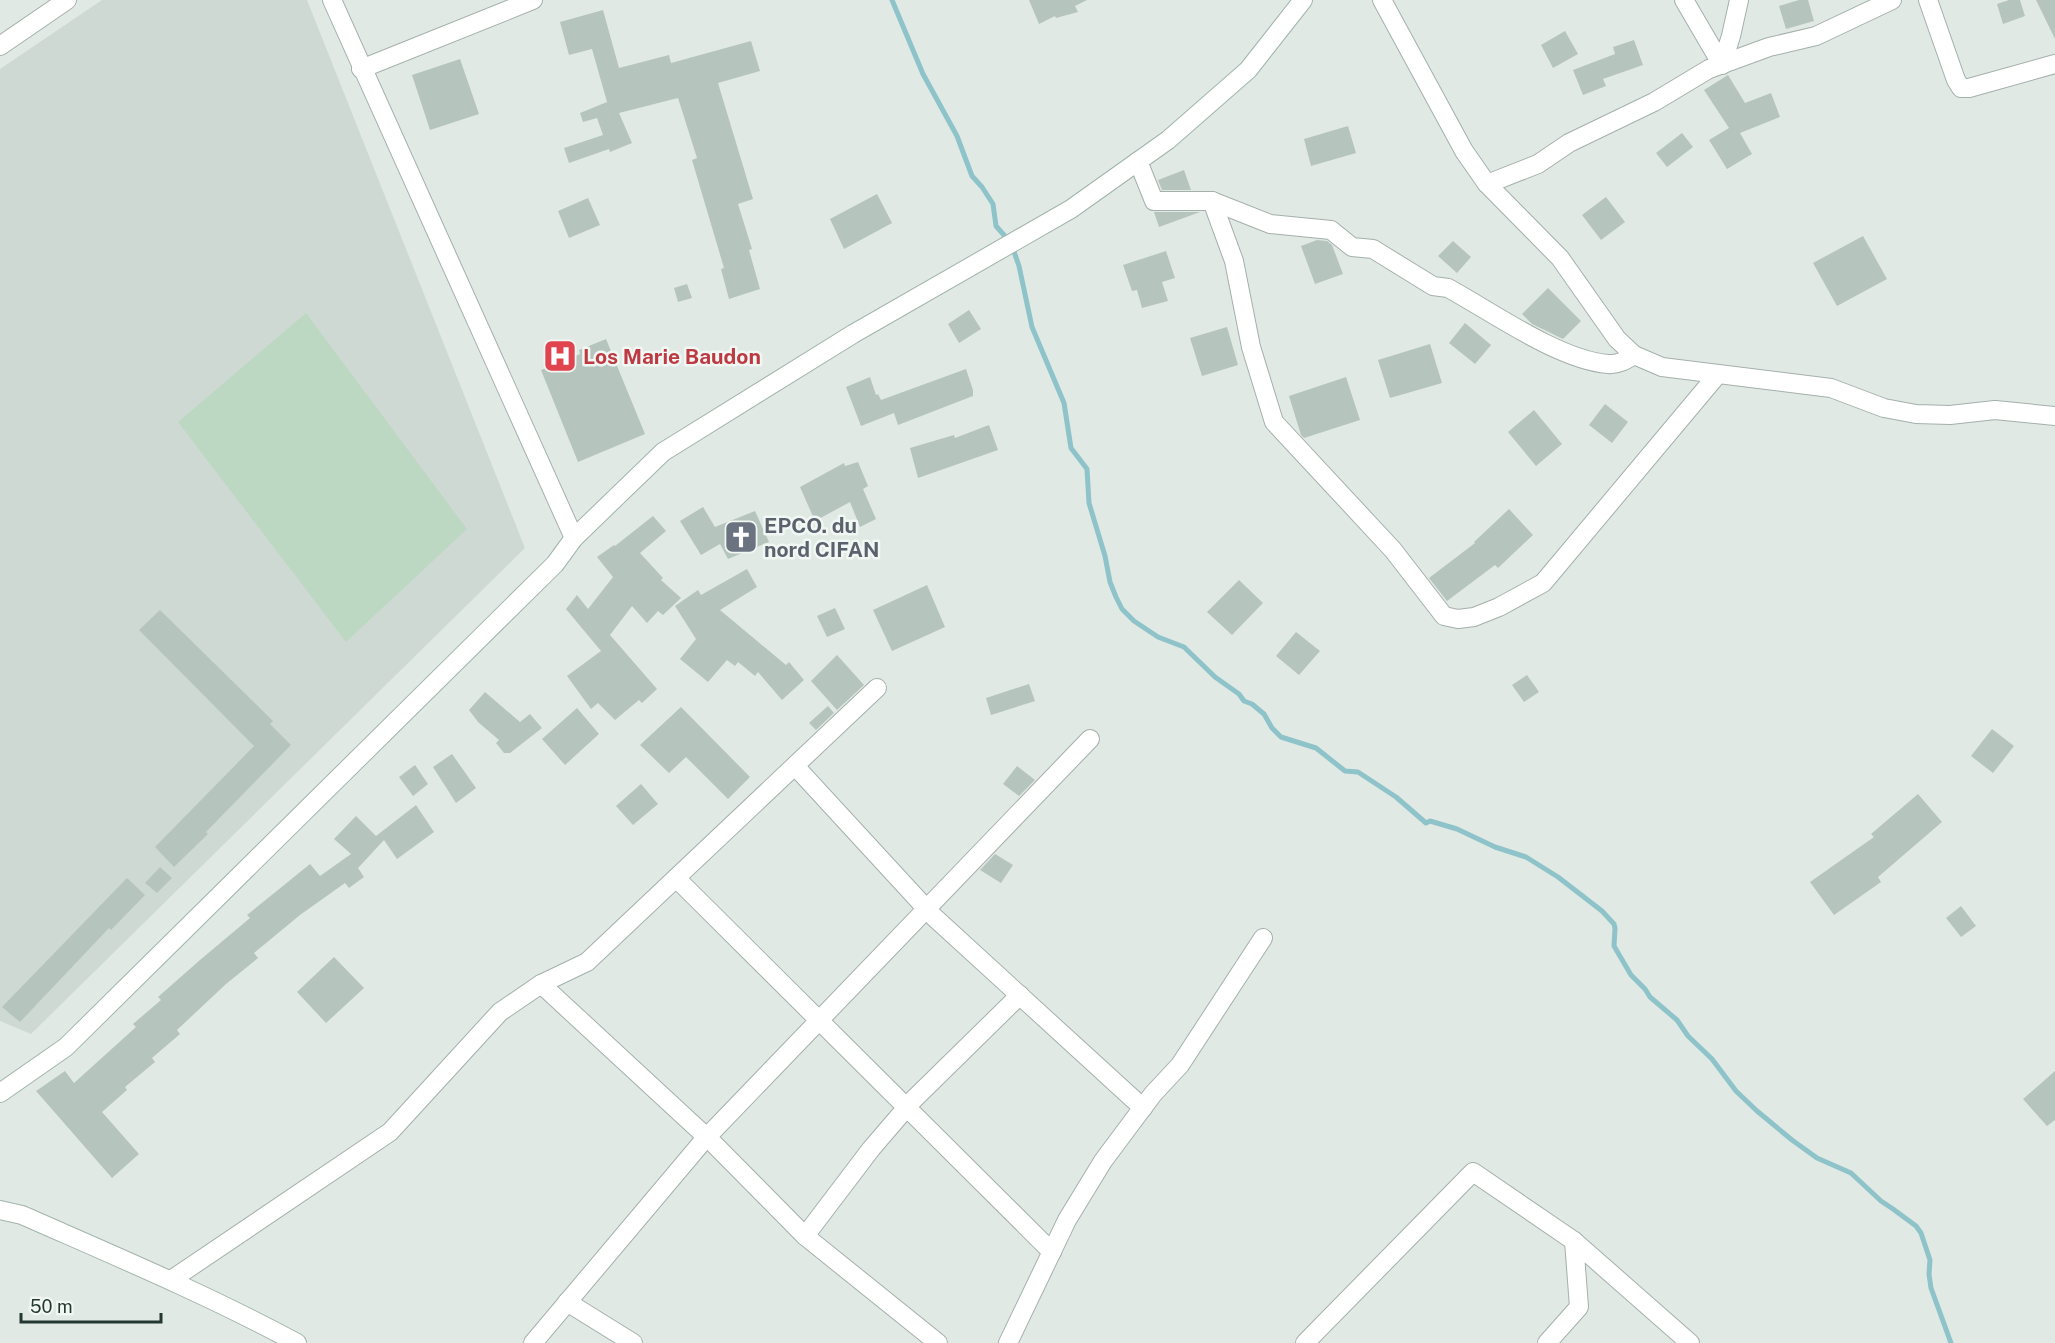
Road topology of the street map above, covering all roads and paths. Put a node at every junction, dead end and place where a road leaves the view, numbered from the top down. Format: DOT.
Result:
graph roads {
  1 [pos="68,0"];
  2 [pos="332,0"];
  3 [pos="533,0"];
  4 [pos="1303,0"];
  5 [pos="1382,0"];
  6 [pos="1684,0"];
  7 [pos="1738,0"];
  8 [pos="1892,0"];
  9 [pos="1928,0"];
  10 [pos="0,46"];
  11 [pos="2055,64"];
  12 [pos="1722,65"];
  13 [pos="361,69"];
  14 [pos="1138,161"];
  15 [pos="1487,184"];
  16 [pos="1212,201"];
  17 [pos="1634,355"];
  18 [pos="1718,374"];
  19 [pos="2055,416"];
  20 [pos="574,538"];
  21 [pos="877,688"];
  22 [pos="1090,739"];
  23 [pos="795,766"];
  24 [pos="676,878"];
  25 [pos="927,909"];
  26 [pos="1263,938"];
  27 [pos="541,984"];
  28 [pos="1020,995"];
  29 [pos="820,1020"];
  30 [pos="0,1093"];
  31 [pos="907,1107"];
  32 [pos="1143,1108"];
  33 [pos="707,1137"];
  34 [pos="0,1210"];
  35 [pos="805,1236"];
  36 [pos="1574,1241"];
  37 [pos="1052,1252"];
  38 [pos="171,1280"];
  39 [pos="567,1302"];
  40 [pos="297,1343"];
  41 [pos="533,1343"];
  42 [pos="633,1343"];
  43 [pos="938,1343"];
  44 [pos="1010,1343"];
  45 [pos="1305,1343"];
  46 [pos="1547,1343"];
  47 [pos="1690,1343"];
  1 -- 10 [label="street"];
  2 -- 13 [label="street"];
  3 -- 13 [label="street"];
  4 -- 14 [label="street"];
  5 -- 15 [label="street"];
  6 -- 12 [label="street"];
  7 -- 12 [label="street"];
  8 -- 12 [label="street"];
  9 -- 11 [label="street"];
  12 -- 15 [label="street"];
  13 -- 20 [label="street"];
  14 -- 16 [label="street"];
  14 -- 20 [label="street"];
  15 -- 17 [label="street"];
  16 -- 17 [label="street"];
  16 -- 18 [label="street"];
  17 -- 18 [label="street"];
  18 -- 19 [label="street"];
  20 -- 30 [label="street"];
  21 -- 23 [label="street"];
  22 -- 25 [label="street"];
  23 -- 24 [label="street"];
  23 -- 25 [label="street"];
  24 -- 27 [label="street"];
  24 -- 29 [label="street"];
  25 -- 28 [label="street"];
  25 -- 29 [label="street"];
  26 -- 32 [label="street"];
  27 -- 33 [label="street"];
  27 -- 38 [label="street"];
  28 -- 31 [label="street"];
  28 -- 32 [label="street"];
  29 -- 31 [label="street"];
  29 -- 33 [label="street"];
  31 -- 35 [label="street"];
  31 -- 37 [label="street"];
  32 -- 37 [label="street"];
  33 -- 35 [label="street"];
  33 -- 39 [label="street"];
  34 -- 38 [label="street"];
  35 -- 43 [label="street"];
  36 -- 45 [label="street"];
  36 -- 46 [label="street"];
  36 -- 47 [label="street"];
  37 -- 44 [label="street"];
  38 -- 40 [label="street"];
  39 -- 41 [label="street"];
  39 -- 42 [label="street"];
}
